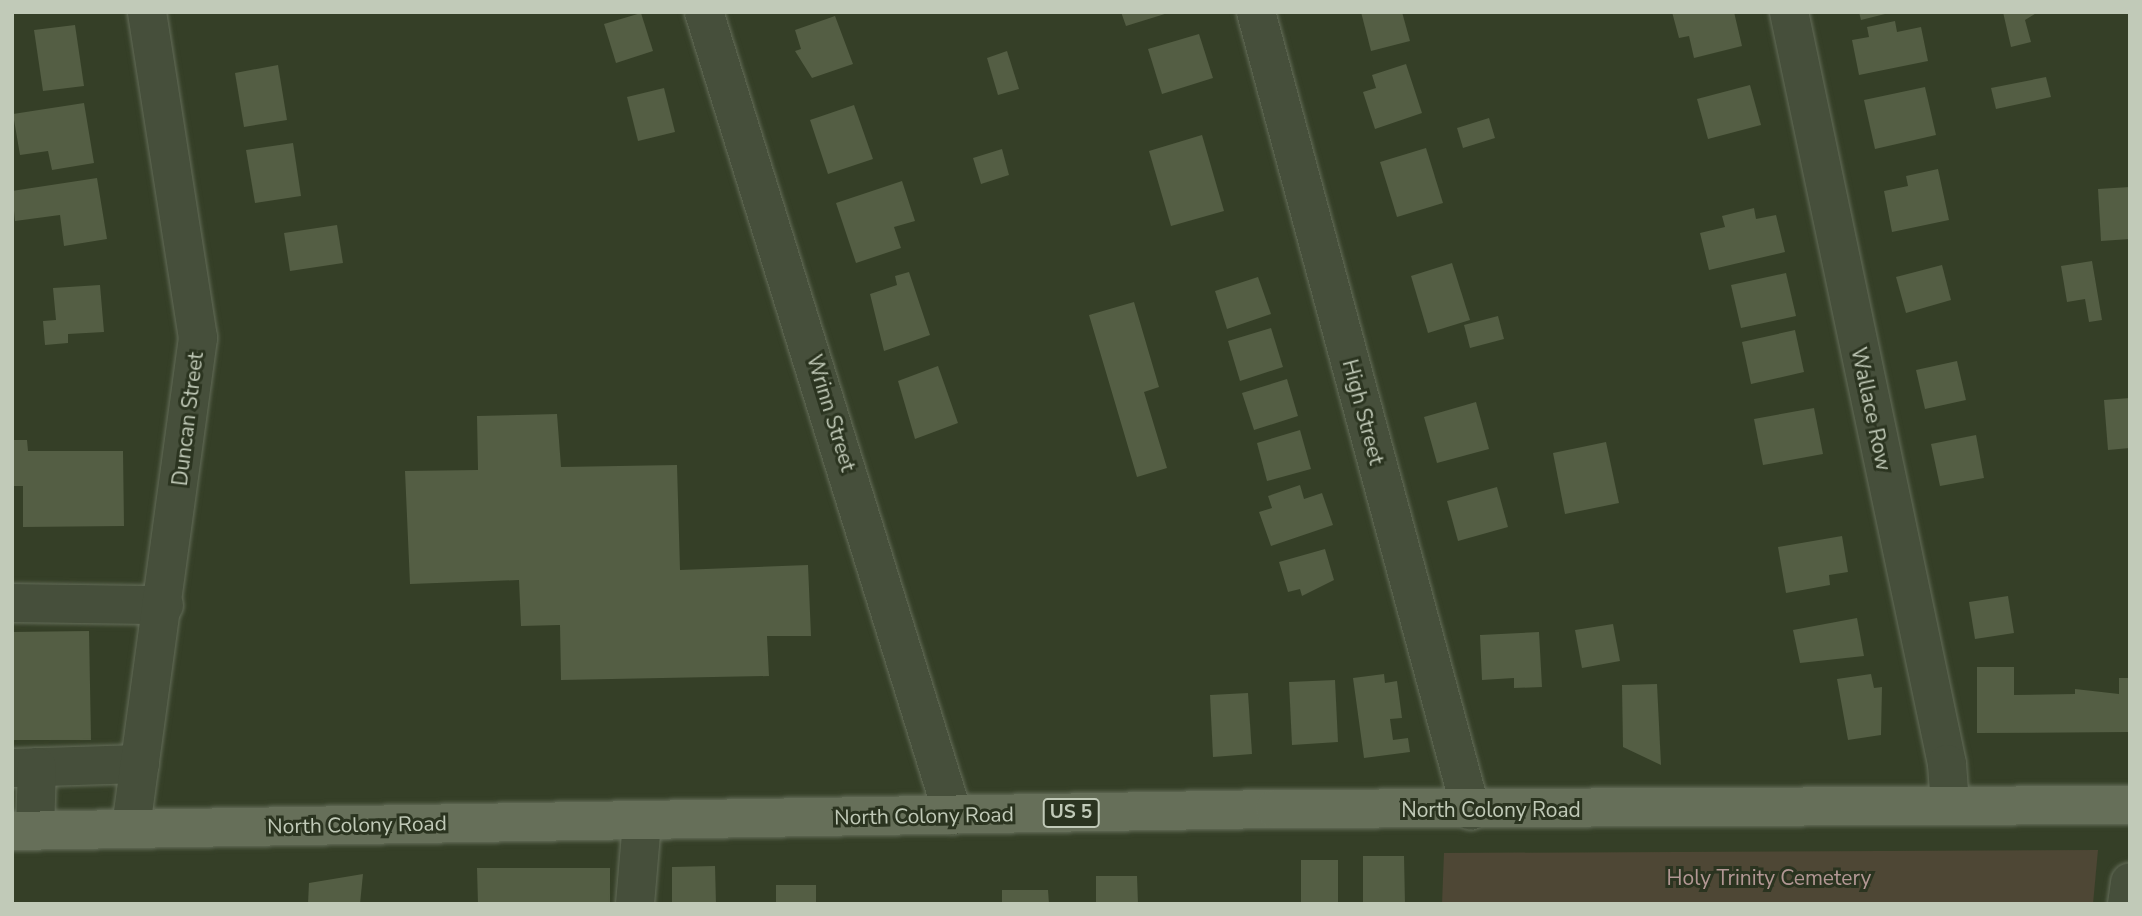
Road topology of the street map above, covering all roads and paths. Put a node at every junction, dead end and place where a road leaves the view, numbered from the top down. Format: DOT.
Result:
graph roads {
  1 [pos="146,12"];
  2 [pos="704,12"];
  3 [pos="1256,12"];
  4 [pos="1789,12"];
  5 [pos="12,603"];
  6 [pos="164,605"];
  7 [pos="141,764"];
  8 [pos="24,768"];
  9 [pos="1950,805"];
  10 [pos="2130,805"];
  11 [pos="1471,811"];
  12 [pos="953,815"];
  13 [pos="642,822"];
  14 [pos="131,827"];
  15 [pos="24,831"];
  16 [pos="2130,882"];
  17 [pos="635,904"];
  18 [pos="2127,904"];
  1 -- 6 [label="street, Duncan Street"];
  2 -- 12 [label="street, Wrinn Street"];
  3 -- 11 [label="street, High Street"];
  4 -- 9 [label="street, Wallace Row"];
  5 -- 6 [label="street"];
  6 -- 7 [label="street, Duncan Street"];
  7 -- 8 [label="street"];
  7 -- 14 [label="street, Duncan Street"];
  8 -- 15 [label="street"];
  9 -- 10 [label="main road, North Colony Road / US 5"];
  9 -- 11 [label="main road, North Colony Road / US 5"];
  11 -- 12 [label="main road, North Colony Road / US 5"];
  12 -- 13 [label="main road, North Colony Road / US 5"];
  13 -- 14 [label="main road, North Colony Road / US 5"];
  13 -- 17 [label="street"];
  14 -- 15 [label="main road, North Colony Road / US 5"];
  16 -- 18 [label="street"];
}
